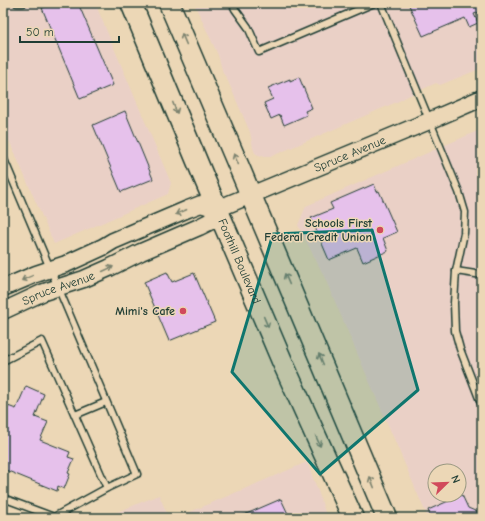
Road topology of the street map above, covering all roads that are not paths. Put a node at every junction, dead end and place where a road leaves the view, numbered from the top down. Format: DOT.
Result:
graph roads {
  1 [pos="17,3"];
  2 [pos="24,3"];
  3 [pos="131,3"];
  4 [pos="169,3"];
  5 [pos="232,3"];
  6 [pos="374,3"];
  7 [pos="381,3"];
  8 [pos="482,98"];
  9 [pos="429,121"];
  10 [pos="3,157"];
  11 [pos="251,194"];
  12 [pos="217,209"];
  13 [pos="51,268"];
  14 [pos="456,271"];
  15 [pos="482,275"];
  16 [pos="58,287"];
  17 [pos="3,288"];
  18 [pos="3,311"];
  19 [pos="3,361"];
  20 [pos="106,402"];
  21 [pos="482,406"];
  22 [pos="75,415"];
  23 [pos="107,488"];
  24 [pos="3,498"];
  25 [pos="54,517"];
  26 [pos="353,518"];
  27 [pos="387,518"];
  1 -- 2 [label="lane"];
  3 -- 12 [label="main road, Foothill Boulevard, one-way"];
  11 -- 4 [label="main road, one-way"];
  5 -- 6 [label="lane"];
  7 -- 9 [label="lane"];
  8 -- 9 [label="street, Spruce Avenue"];
  9 -- 11 [label="street, Spruce Avenue"];
  9 -- 14 [label="lane"];
  10 -- 13 [label="lane"];
  11 -- 12 [label="street, Spruce Avenue"];
  27 -- 11 [label="main road, one-way"];
  12 -- 13 [label="street, Spruce Avenue, one-way"];
  16 -- 12 [label="street, Spruce Avenue, one-way"];
  12 -- 26 [label="main road, Foothill Boulevard, one-way"];
  13 -- 16 [label="lane"];
  13 -- 17 [label="street, Spruce Avenue, one-way"];
  14 -- 15 [label="lane"];
  14 -- 21 [label="lane"];
  16 -- 18 [label="street, Spruce Avenue"];
  16 -- 20 [label="lane"];
  19 -- 22 [label="lane"];
  20 -- 22 [label="lane"];
  20 -- 23 [label="lane"];
  22 -- 23 [label="lane"];
  23 -- 25 [label="lane"];
  24 -- 25 [label="lane"];
}
